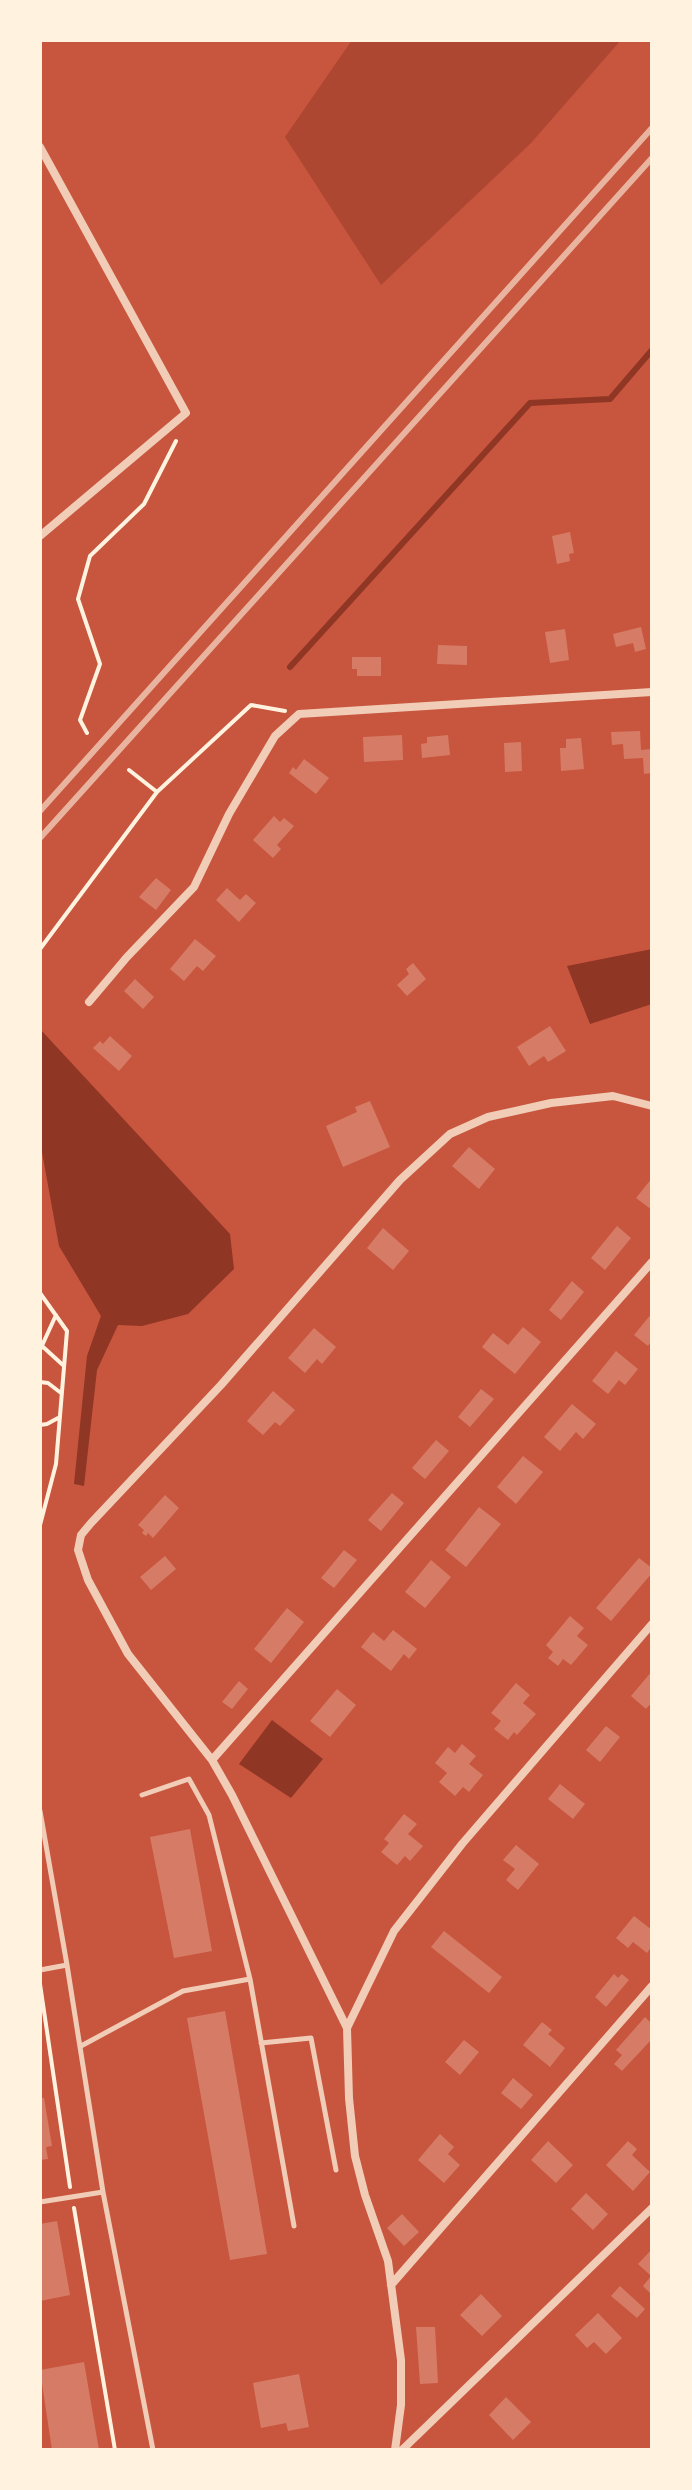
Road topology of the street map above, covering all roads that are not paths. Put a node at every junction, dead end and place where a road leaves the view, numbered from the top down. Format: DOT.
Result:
graph roads {
  1 [pos="40,147"];
  2 [pos="40,536"];
  3 [pos="652,692"];
  4 [pos="89,1002"];
  5 [pos="652,1106"];
  6 [pos="652,1262"];
  7 [pos="652,1624"];
  8 [pos="212,1760"];
  9 [pos="142,1795"];
  10 [pos="40,1811"];
  11 [pos="67,1965"];
  12 [pos="40,1970"];
  13 [pos="250,1979"];
  14 [pos="652,1986"];
  15 [pos="347,2028"];
  16 [pos="261,2043"];
  17 [pos="81,2046"];
  18 [pos="336,2170"];
  19 [pos="103,2192"];
  20 [pos="40,2202"];
  21 [pos="652,2208"];
  22 [pos="294,2226"];
  23 [pos="391,2285"];
  24 [pos="153,2450"];
  25 [pos="395,2450"];
  26 [pos="402,2450"];
  1 -- 2 [label="street"];
  3 -- 4 [label="street"];
  5 -- 8 [label="street"];
  6 -- 8 [label="street"];
  7 -- 15 [label="street"];
  8 -- 15 [label="street"];
  9 -- 13 [label="lane"];
  10 -- 11 [label="lane"];
  11 -- 12 [label="lane"];
  11 -- 17 [label="lane"];
  13 -- 16 [label="lane"];
  13 -- 17 [label="lane"];
  14 -- 23 [label="street"];
  15 -- 23 [label="street"];
  16 -- 18 [label="lane"];
  16 -- 22 [label="lane"];
  17 -- 19 [label="lane"];
  19 -- 20 [label="lane"];
  19 -- 24 [label="lane"];
  21 -- 26 [label="street"];
  23 -- 25 [label="street"];
}
